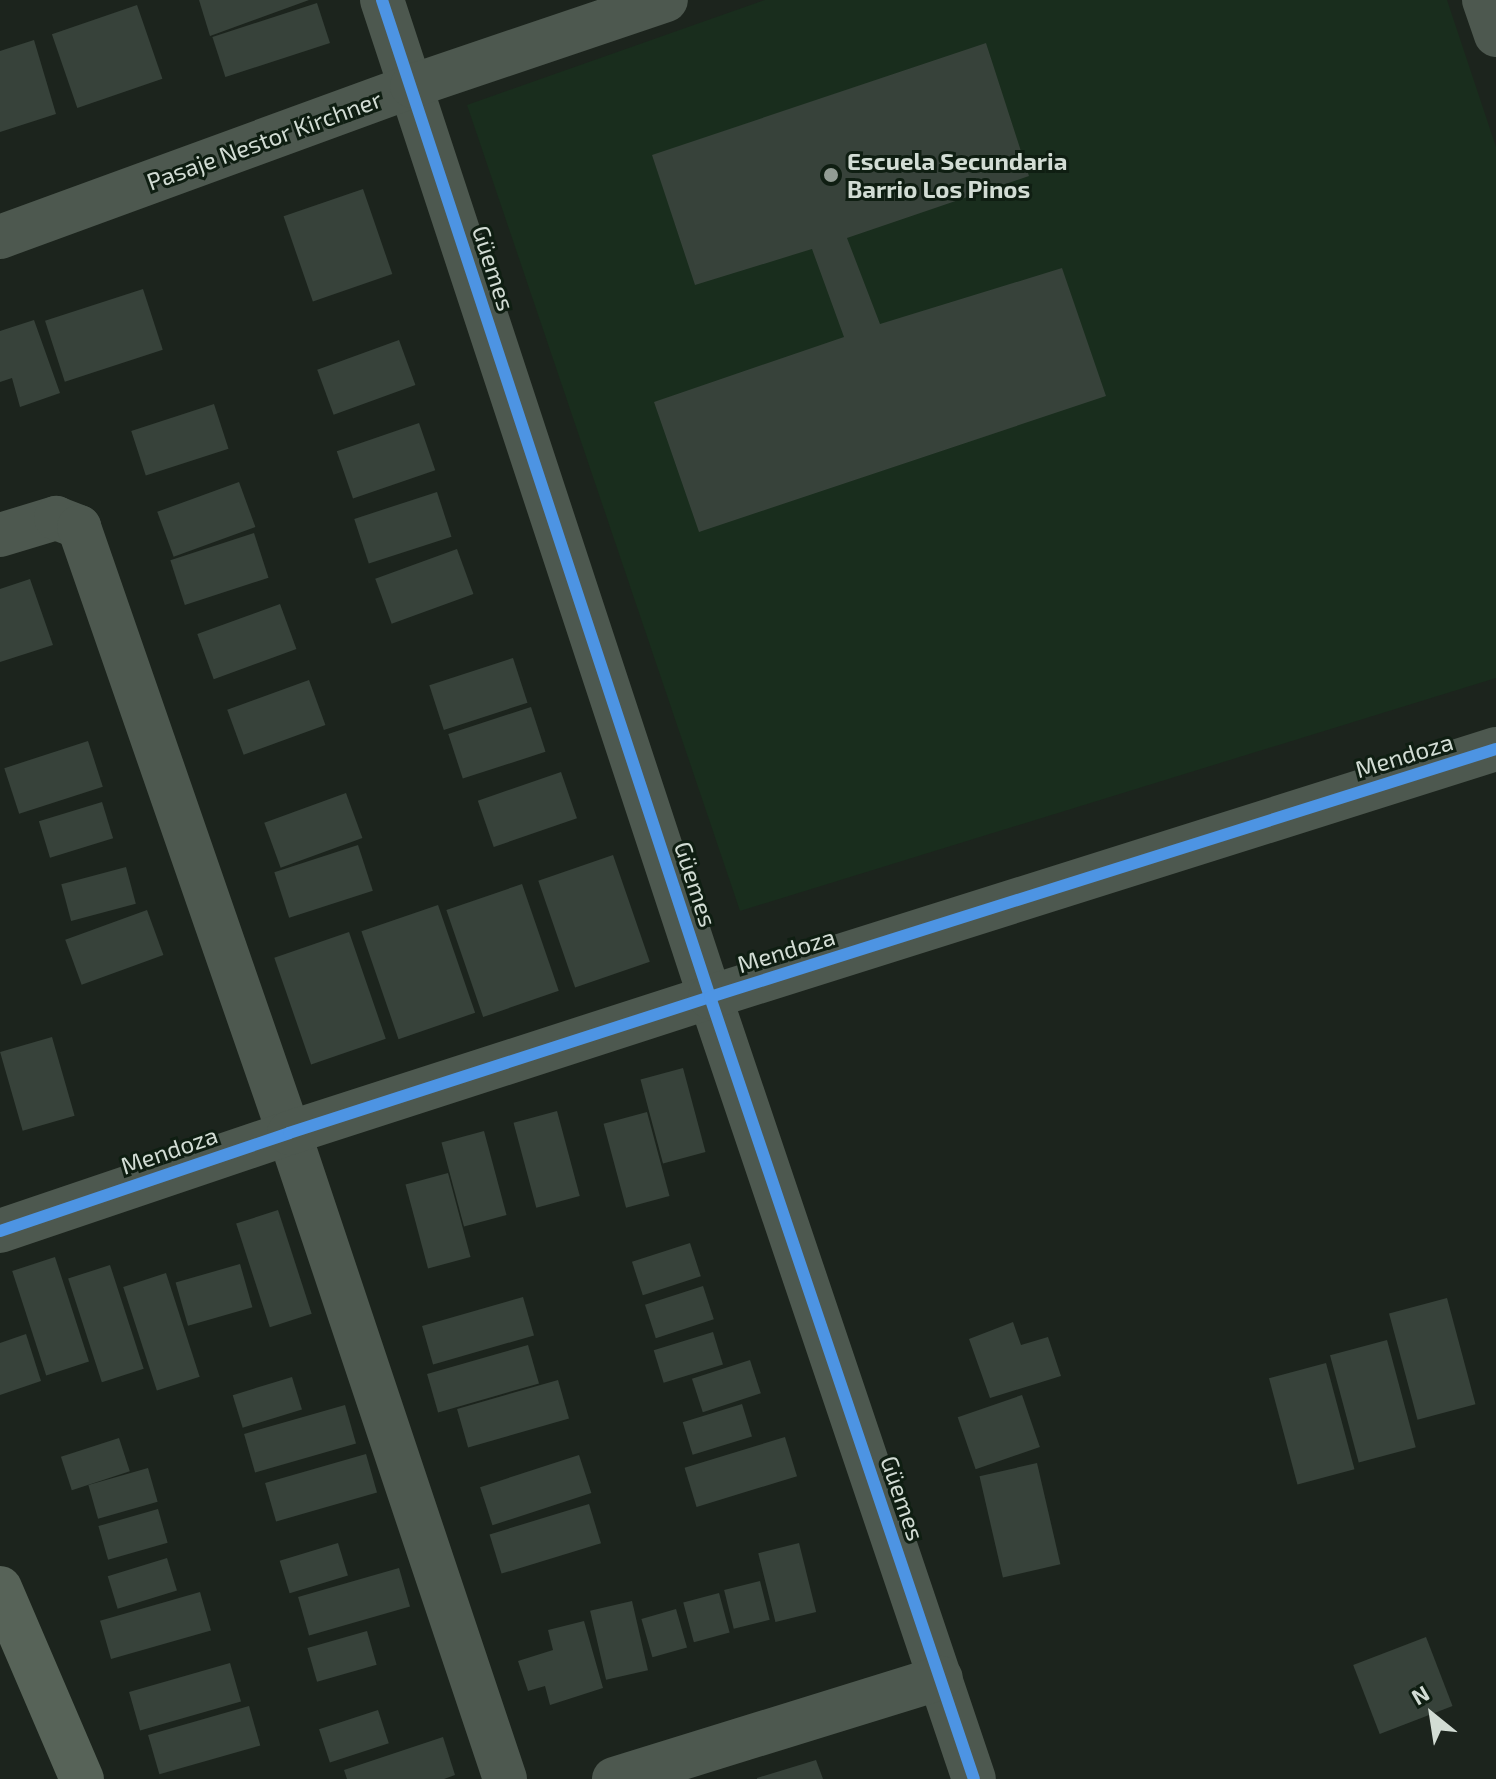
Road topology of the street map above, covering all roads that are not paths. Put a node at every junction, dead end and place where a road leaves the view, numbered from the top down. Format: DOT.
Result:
graph roads {
  1 [pos="382,0"];
  2 [pos="666,0"];
  3 [pos="1484,0"];
  4 [pos="1496,35"];
  5 [pos="412,86"];
  6 [pos="0,237"];
  7 [pos="0,535"];
  8 [pos="1496,749"];
  9 [pos="710,997"];
  10 [pos="289,1133"];
  11 [pos="0,1231"];
  12 [pos="0,1588"];
  13 [pos="941,1678"];
  14 [pos="82,1779"];
  15 [pos="505,1779"];
  16 [pos="614,1779"];
  17 [pos="974,1779"];
  1 -- 5 [label="street, Güemes"];
  2 -- 5 [label="street, Pasaje Nestor Kirchner"];
  3 -- 4 [label="street"];
  5 -- 6 [label="street, Pasaje Nestor Kirchner"];
  5 -- 9 [label="street, Güemes"];
  7 -- 10 [label="street"];
  8 -- 9 [label="street, Mendoza"];
  9 -- 10 [label="street, Mendoza"];
  9 -- 13 [label="street, Güemes"];
  10 -- 11 [label="street, Mendoza"];
  10 -- 15 [label="street"];
  12 -- 14 [label="street"];
  13 -- 16 [label="street"];
  13 -- 17 [label="street, Güemes"];
}
